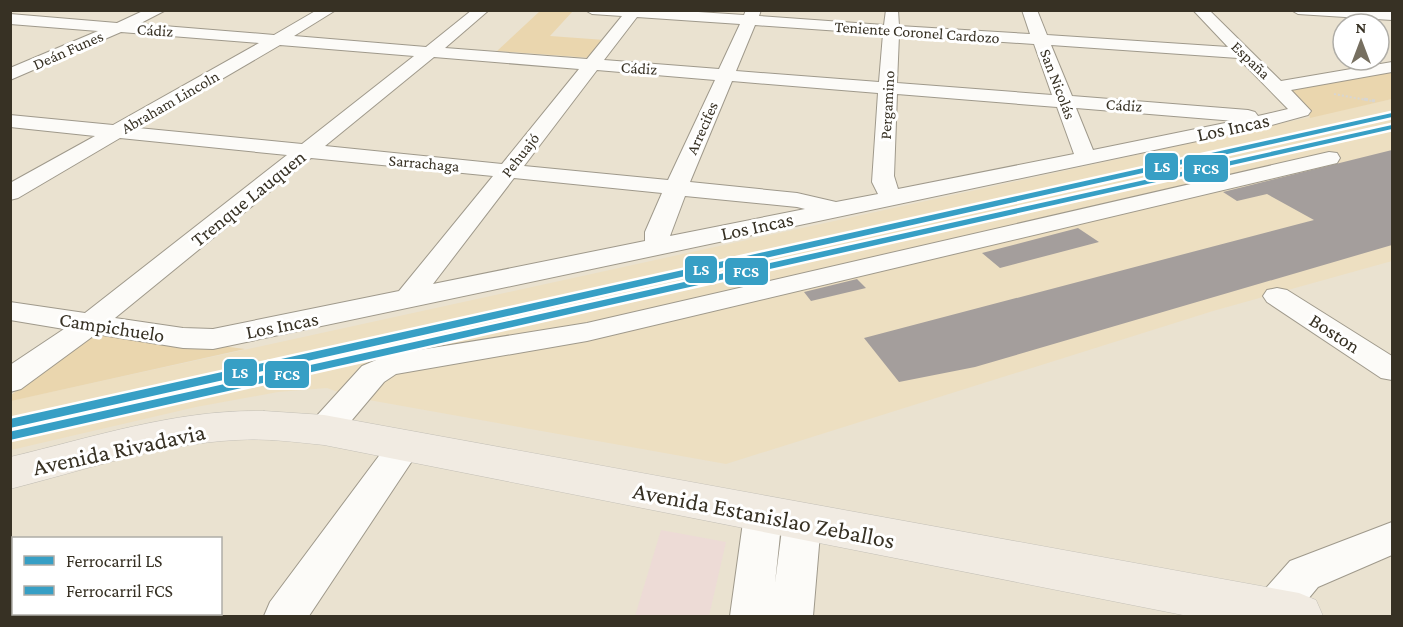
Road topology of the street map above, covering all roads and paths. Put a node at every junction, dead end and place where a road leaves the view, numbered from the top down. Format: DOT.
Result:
graph roads {
  1 [pos="159,10"];
  2 [pos="328,10"];
  3 [pos="482,10"];
  4 [pos="592,10"];
  5 [pos="892,10"];
  6 [pos="1029,10"];
  7 [pos="1200,10"];
  8 [pos="1298,10"];
  9 [pos="634,12"];
  10 [pos="1334,12"];
  11 [pos="752,16"];
  12 [pos="10,19"];
  13 [pos="120,28"];
  14 [pos="892,30"];
  15 [pos="278,40"];
  16 [pos="1041,40"];
  17 [pos="431,52"];
  18 [pos="1243,53"];
  19 [pos="592,64"];
  20 [pos="1338,72"];
  21 [pos="727,74"];
  22 [pos="10,75"];
  23 [pos="888,86"];
  24 [pos="1279,87"];
  25 [pos="1328,94"];
  26 [pos="1063,100"];
  27 [pos="1375,101"];
  28 [pos="1301,111"];
  29 [pos="1268,120"];
  30 [pos="10,121"];
  31 [pos="117,132"];
  32 [pos="307,151"];
  33 [pos="1086,158"];
  34 [pos="1329,158"];
  35 [pos="508,171"];
  36 [pos="675,188"];
  37 [pos="10,193"];
  38 [pos="891,198"];
  39 [pos="837,208"];
  40 [pos="658,247"];
  41 [pos="1276,296"];
  42 [pos="406,301"];
  43 [pos="10,311"];
  44 [pos="90,324"];
  45 [pos="213,339"];
  46 [pos="1392,370"];
  47 [pos="10,381"];
  48 [pos="228,426"];
  49 [pos="324,430"];
  50 [pos="405,446"];
  51 [pos="10,473"];
  52 [pos="783,518"];
  53 [pos="1392,538"];
  54 [pos="1281,615"];
  55 [pos="285,616"];
  56 [pos="751,616"];
  57 [pos="792,616"];
  1 -- 13 [label="street, Deán Funes"];
  2 -- 15 [label="street, Abraham Lincoln"];
  3 -- 17 [label="street, Trenque Lauquen"];
  4 -- 9 [label="street, Teniente Coronel Cardozo"];
  5 -- 14 [label="street, Pergamino"];
  6 -- 16 [label="street, San Nicolás"];
  7 -- 18 [label="street, España"];
  8 -- 10 [label="street"];
  9 -- 11 [label="street, Teniente Coronel Cardozo"];
  9 -- 19 [label="street, Pehuajó"];
  11 -- 14 [label="street, Teniente Coronel Cardozo"];
  11 -- 21 [label="street, Arrecifes"];
  12 -- 13 [label="street, Cádiz"];
  13 -- 15 [label="street, Cádiz"];
  13 -- 22 [label="street, Deán Funes"];
  14 -- 16 [label="street, Teniente Coronel Cardozo"];
  14 -- 23 [label="street, Pergamino"];
  15 -- 17 [label="street, Cádiz"];
  15 -- 31 [label="street, Abraham Lincoln"];
  16 -- 18 [label="street, Teniente Coronel Cardozo"];
  16 -- 26 [label="street, San Nicolás"];
  17 -- 19 [label="street, Cádiz"];
  17 -- 32 [label="street, Trenque Lauquen"];
  18 -- 24 [label="street, España"];
  19 -- 21 [label="street, Cádiz"];
  19 -- 35 [label="street, Pehuajó"];
  20 -- 24 [label="street, Los Incas"];
  21 -- 23 [label="street, Cádiz"];
  21 -- 36 [label="street, Arrecifes"];
  23 -- 26 [label="street, Cádiz"];
  23 -- 38 [label="street, Pergamino"];
  24 -- 28 [label="street, España"];
  25 -- 27 [label="path"];
  26 -- 29 [label="street, Cádiz"];
  26 -- 33 [label="street, San Nicolás"];
  28 -- 29 [label="street, Los Incas"];
  29 -- 33 [label="street, Los Incas"];
  30 -- 31 [label="street, Sarrachaga"];
  31 -- 32 [label="street, Sarrachaga"];
  31 -- 37 [label="street, Abraham Lincoln"];
  32 -- 35 [label="street, Sarrachaga"];
  32 -- 44 [label="street, Trenque Lauquen"];
  33 -- 38 [label="street, Los Incas"];
  34 -- 49 [label="street"];
  35 -- 36 [label="street, Sarrachaga"];
  35 -- 42 [label="street, Pehuajó"];
  36 -- 39 [label="street, Sarrachaga"];
  36 -- 40 [label="street, Arrecifes"];
  38 -- 39 [label="street, Los Incas"];
  39 -- 40 [label="street, Los Incas"];
  40 -- 42 [label="street, Los Incas"];
  41 -- 46 [label="street, Boston"];
  42 -- 45 [label="street, Los Incas"];
  43 -- 44 [label="street, Campichuelo"];
  44 -- 45 [label="street, Campichuelo"];
  44 -- 47 [label="street, Trenque Lauquen"];
  48 -- 49 [label="main road, Avenida Estanislao Zeballos"];
  48 -- 51 [label="main road, Avenida Rivadavia"];
  49 -- 50 [label="main road, Avenida Estanislao Zeballos"];
  50 -- 52 [label="main road, Avenida Estanislao Zeballos"];
  50 -- 55 [label="street"];
  52 -- 54 [label="main road, Avenida Estanislao Zeballos"];
  52 -- 56 [label="street"];
  52 -- 57 [label="street"];
  53 -- 54 [label="street"];
}
